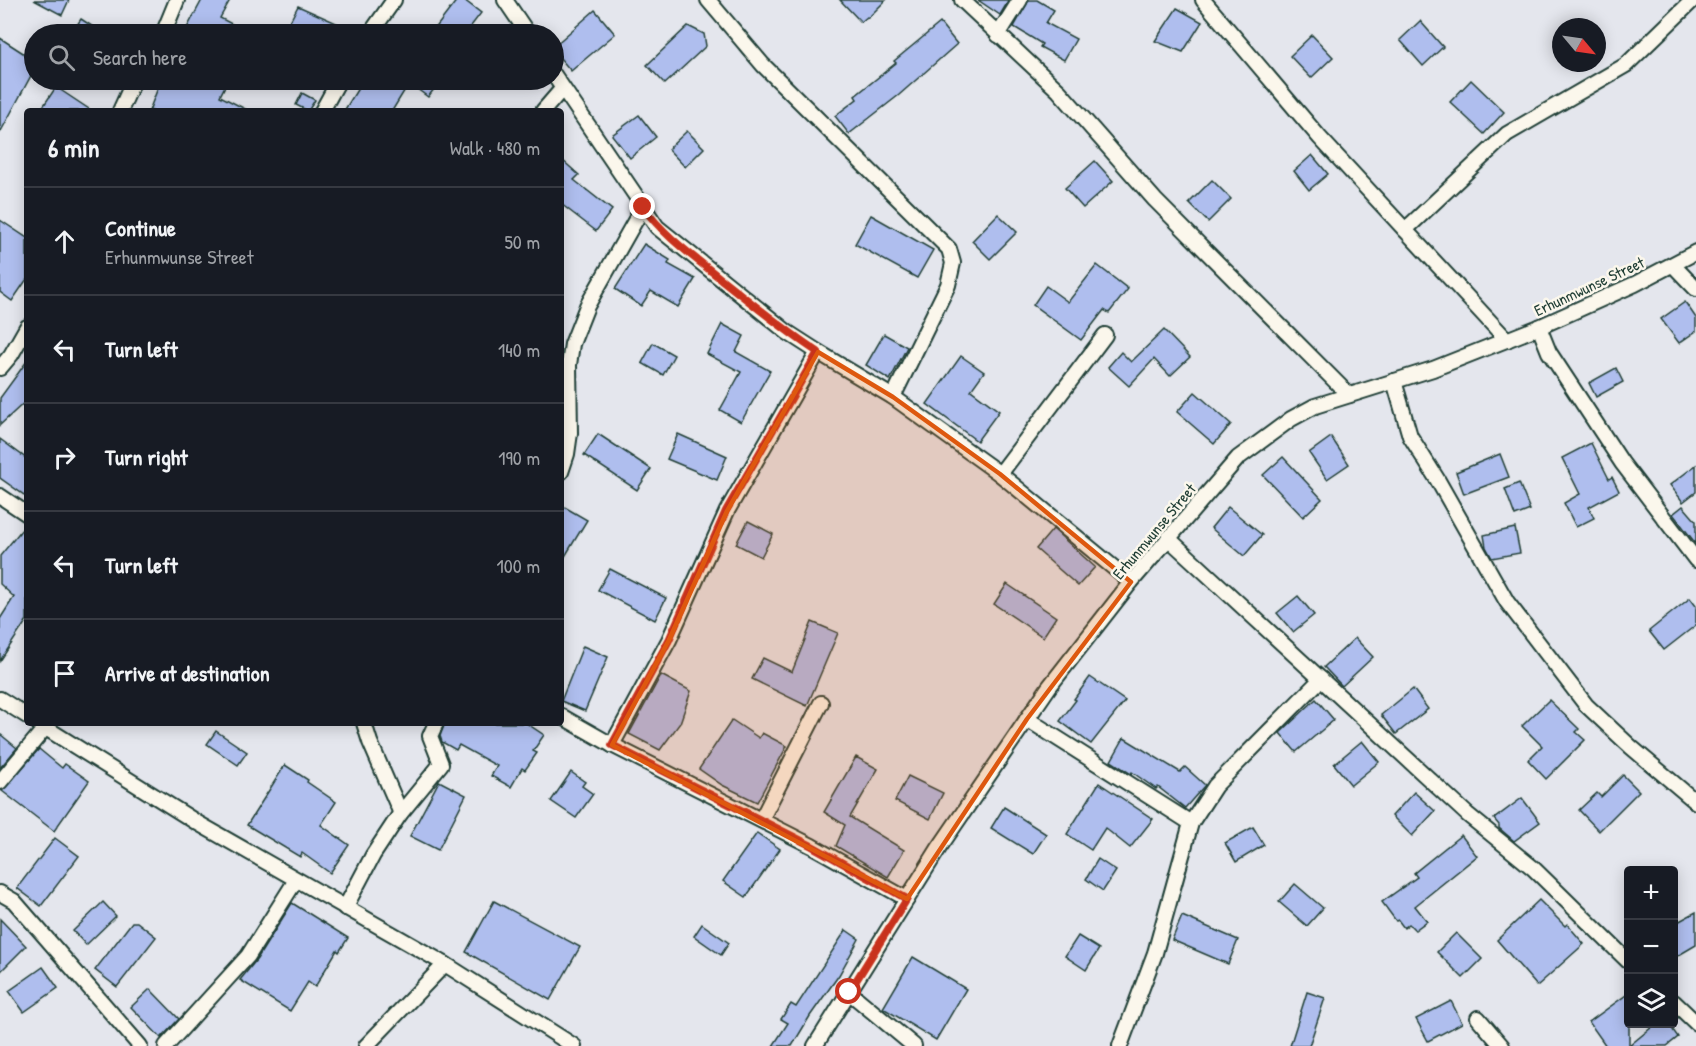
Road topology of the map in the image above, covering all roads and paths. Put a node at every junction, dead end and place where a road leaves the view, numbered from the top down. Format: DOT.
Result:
graph roads {
  1 [pos="177,0"];
  2 [pos="394,0"];
  3 [pos="505,0"];
  4 [pos="708,0"];
  5 [pos="962,0"];
  6 [pos="1020,0"];
  7 [pos="1203,0"];
  8 [pos="1693,0"];
  9 [pos="167,24"];
  10 [pos="377,24"];
  11 [pos="521,24"];
  12 [pos="998,36"];
  13 [pos="129,90"];
  14 [pos="334,90"];
  15 [pos="561,90"];
  16 [pos="563,90"];
  17 [pos="121,108"];
  18 [pos="324,108"];
  19 [pos="546,108"];
  20 [pos="643,207"];
  21 [pos="1405,230"];
  22 [pos="1696,252"];
  23 [pos="1673,265"];
  24 [pos="1696,289"];
  25 [pos="1539,327"];
  26 [pos="24,332"];
  27 [pos="1105,336"];
  28 [pos="1507,340"];
  29 [pos="818,352"];
  30 [pos="0,368"];
  31 [pos="1394,381"];
  32 [pos="1349,395"];
  33 [pos="893,397"];
  34 [pos="564,463"];
  35 [pos="1000,474"];
  36 [pos="0,496"];
  37 [pos="24,512"];
  38 [pos="1168,538"];
  39 [pos="1696,560"];
  40 [pos="1131,582"];
  41 [pos="1321,679"];
  42 [pos="0,699"];
  43 [pos="821,703"];
  44 [pos="24,714"];
  45 [pos="564,718"];
  46 [pos="1027,719"];
  47 [pos="41,726"];
  48 [pos="44,726"];
  49 [pos="365,726"];
  50 [pos="435,726"];
  51 [pos="612,745"];
  52 [pos="0,782"];
  53 [pos="1696,802"];
  54 [pos="400,814"];
  55 [pos="761,820"];
  56 [pos="1191,823"];
  57 [pos="296,880"];
  58 [pos="0,893"];
  59 [pos="907,899"];
  60 [pos="345,908"];
  61 [pos="1624,956"];
  62 [pos="445,964"];
  63 [pos="849,992"];
  64 [pos="1678,1006"];
  65 [pos="1478,1018"];
  66 [pos="1696,1023"];
  67 [pos="140,1046"];
  68 [pos="166,1046"];
  69 [pos="366,1046"];
  70 [pos="574,1046"];
  71 [pos="815,1046"];
  72 [pos="914,1046"];
  73 [pos="1120,1046"];
  74 [pos="1502,1046"];
  1 -- 9 [label="street"];
  2 -- 10 [label="street"];
  3 -- 11 [label="street"];
  4 -- 33 [label="street"];
  5 -- 12 [label="street"];
  6 -- 12 [label="street"];
  7 -- 21 [label="street"];
  8 -- 21 [label="street"];
  12 -- 32 [label="street"];
  13 -- 17 [label="street"];
  14 -- 18 [label="street"];
  15 -- 19 [label="street"];
  16 -- 20 [label="street"];
  20 -- 29 [label="street"];
  20 -- 34 [label="street"];
  21 -- 28 [label="street"];
  22 -- 23 [label="street, Erhunmwunse Street"];
  23 -- 24 [label="street"];
  23 -- 25 [label="street, Erhunmwunse Street"];
  25 -- 28 [label="street, Erhunmwunse Street"];
  25 -- 39 [label="street"];
  26 -- 30 [label="street"];
  27 -- 35 [label="street"];
  28 -- 31 [label="street, Erhunmwunse Street"];
  29 -- 33 [label="street"];
  29 -- 51 [label="street"];
  31 -- 32 [label="street, Erhunmwunse Street"];
  31 -- 53 [label="street"];
  32 -- 38 [label="street, Erhunmwunse Street"];
  33 -- 35 [label="street"];
  35 -- 40 [label="street"];
  36 -- 37 [label="street"];
  38 -- 40 [label="street, Erhunmwunse Street"];
  38 -- 41 [label="street"];
  40 -- 46 [label="street, Erhunmwunse Street"];
  41 -- 56 [label="street"];
  41 -- 61 [label="street"];
  42 -- 44 [label="street"];
  43 -- 55 [label="street"];
  45 -- 51 [label="street"];
  46 -- 56 [label="street"];
  46 -- 59 [label="street, Erhunmwunse Street"];
  47 -- 52 [label="street"];
  48 -- 57 [label="street"];
  49 -- 54 [label="street"];
  50 -- 54 [label="street"];
  51 -- 55 [label="street"];
  54 -- 60 [label="street"];
  55 -- 59 [label="street"];
  56 -- 73 [label="street"];
  57 -- 60 [label="street"];
  57 -- 68 [label="street"];
  58 -- 67 [label="street"];
  59 -- 63 [label="street, Erhunmwunse Street"];
  60 -- 62 [label="street"];
  62 -- 69 [label="street"];
  62 -- 70 [label="street"];
  63 -- 71 [label="street, Erhunmwunse Street"];
  63 -- 72 [label="street"];
  64 -- 66 [label="street"];
  65 -- 74 [label="street"];
}
